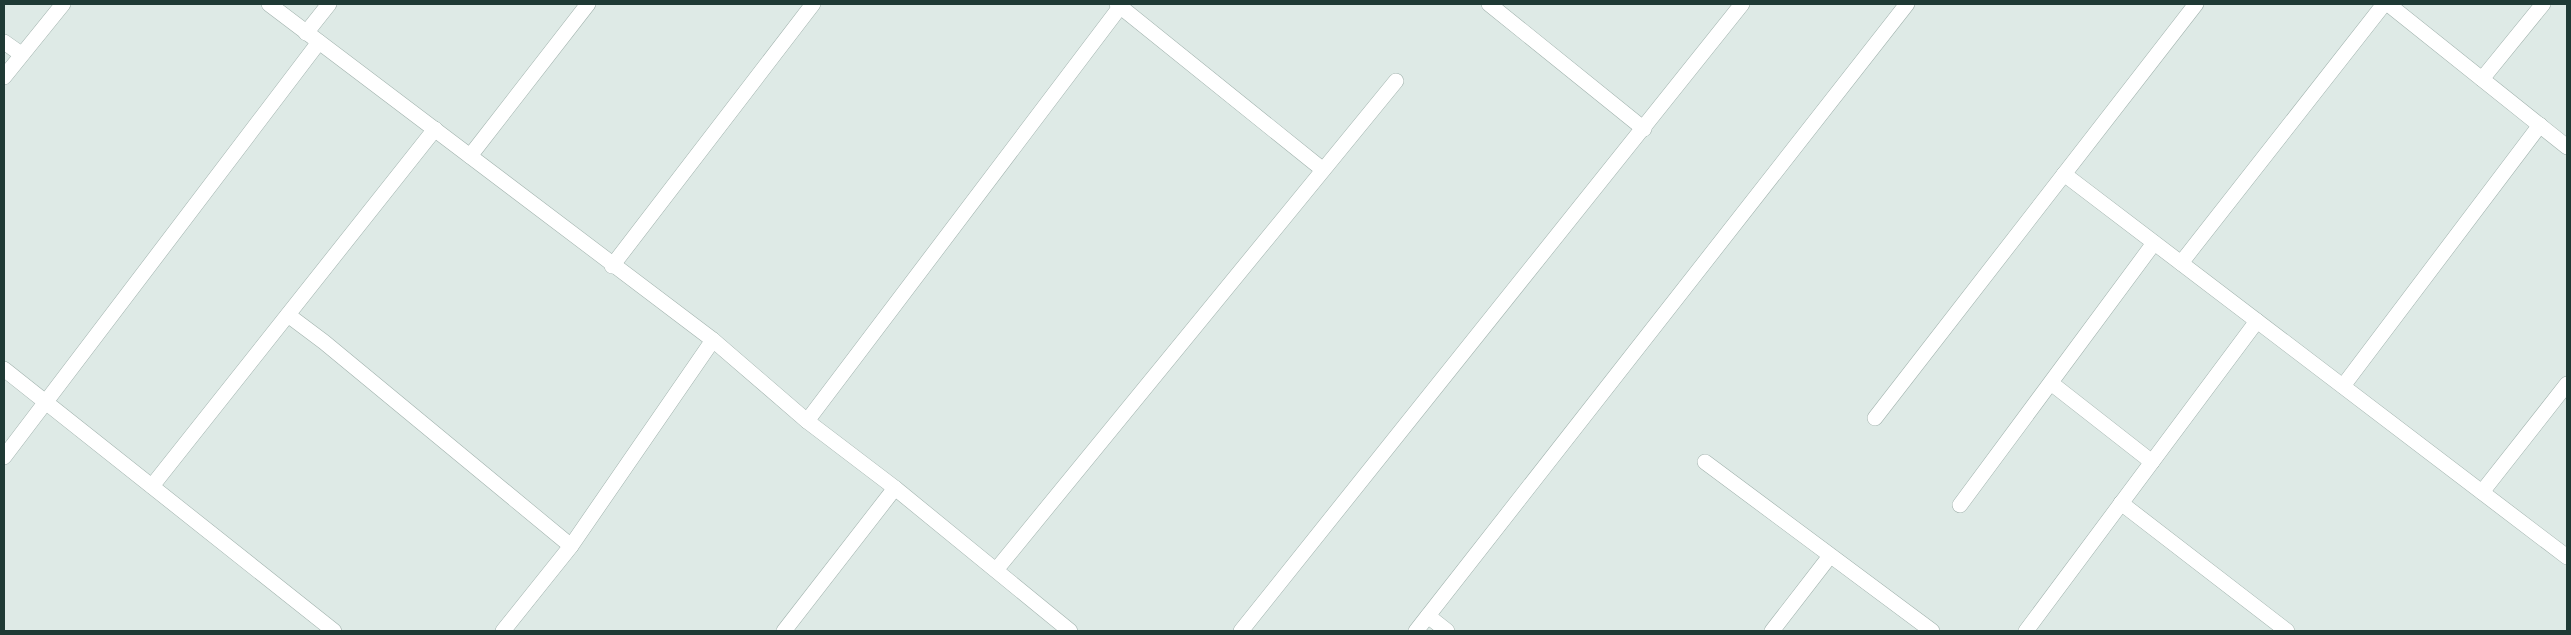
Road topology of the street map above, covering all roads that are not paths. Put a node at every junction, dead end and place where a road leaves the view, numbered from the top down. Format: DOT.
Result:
graph roads {
  1 [pos="63,4"];
  2 [pos="269,4"];
  3 [pos="329,4"];
  4 [pos="588,4"];
  5 [pos="813,4"];
  6 [pos="1489,4"];
  7 [pos="1742,4"];
  8 [pos="1907,4"];
  9 [pos="2196,4"];
  10 [pos="2386,4"];
  11 [pos="2543,4"];
  12 [pos="1119,5"];
  13 [pos="306,33"];
  14 [pos="4,42"];
  15 [pos="319,42"];
  16 [pos="21,54"];
  17 [pos="4,77"];
  18 [pos="2482,79"];
  19 [pos="1396,81"];
  20 [pos="2540,125"];
  21 [pos="435,129"];
  22 [pos="1644,129"];
  23 [pos="2567,147"];
  24 [pos="470,156"];
  25 [pos="1322,169"];
  26 [pos="2064,174"];
  27 [pos="2154,243"];
  28 [pos="2181,263"];
  29 [pos="612,266"];
  30 [pos="288,315"];
  31 [pos="2257,321"];
  32 [pos="713,340"];
  33 [pos="4,369"];
  34 [pos="2051,383"];
  35 [pos="2567,384"];
  36 [pos="2343,386"];
  37 [pos="47,402"];
  38 [pos="1875,418"];
  39 [pos="807,421"];
  40 [pos="4,457"];
  41 [pos="1705,462"];
  42 [pos="2152,462"];
  43 [pos="152,486"];
  44 [pos="895,488"];
  45 [pos="2482,492"];
  46 [pos="2121,503"];
  47 [pos="1960,505"];
  48 [pos="571,546"];
  49 [pos="1830,556"];
  50 [pos="2567,557"];
  51 [pos="996,570"];
  52 [pos="1428,616"];
  53 [pos="334,631"];
  54 [pos="503,631"];
  55 [pos="784,631"];
  56 [pos="1070,631"];
  57 [pos="1241,631"];
  58 [pos="1416,631"];
  59 [pos="1446,631"];
  60 [pos="1772,631"];
  61 [pos="1932,631"];
  62 [pos="2026,631"];
  63 [pos="2287,631"];
  1 -- 16 [label="street"];
  2 -- 13 [label="street"];
  3 -- 13 [label="street"];
  4 -- 24 [label="street"];
  5 -- 29 [label="street"];
  6 -- 22 [label="street"];
  7 -- 22 [label="street"];
  8 -- 52 [label="street"];
  9 -- 26 [label="street"];
  10 -- 18 [label="street"];
  10 -- 28 [label="street"];
  11 -- 18 [label="street"];
  12 -- 25 [label="street"];
  12 -- 39 [label="street"];
  13 -- 15 [label="street"];
  14 -- 16 [label="street"];
  15 -- 21 [label="street"];
  15 -- 37 [label="street"];
  16 -- 17 [label="street"];
  18 -- 20 [label="street"];
  19 -- 25 [label="street"];
  20 -- 23 [label="street"];
  20 -- 36 [label="street"];
  21 -- 24 [label="street"];
  21 -- 30 [label="street"];
  22 -- 57 [label="street"];
  24 -- 29 [label="street"];
  25 -- 51 [label="street"];
  26 -- 27 [label="street"];
  26 -- 38 [label="street"];
  27 -- 28 [label="street"];
  27 -- 34 [label="street"];
  28 -- 31 [label="street"];
  29 -- 32 [label="street"];
  30 -- 43 [label="street"];
  30 -- 48 [label="street"];
  31 -- 36 [label="street"];
  31 -- 42 [label="street"];
  32 -- 39 [label="street"];
  32 -- 48 [label="street"];
  33 -- 37 [label="street"];
  34 -- 42 [label="street"];
  34 -- 47 [label="street"];
  35 -- 45 [label="street"];
  36 -- 45 [label="street"];
  37 -- 40 [label="street"];
  37 -- 43 [label="street"];
  39 -- 44 [label="street"];
  41 -- 49 [label="street"];
  42 -- 46 [label="street"];
  43 -- 53 [label="street"];
  44 -- 51 [label="street"];
  44 -- 55 [label="street"];
  45 -- 50 [label="street"];
  46 -- 62 [label="street"];
  46 -- 63 [label="street"];
  48 -- 54 [label="street"];
  49 -- 60 [label="street"];
  49 -- 61 [label="street"];
  51 -- 56 [label="street"];
  52 -- 58 [label="street"];
  52 -- 59 [label="street"];
}
